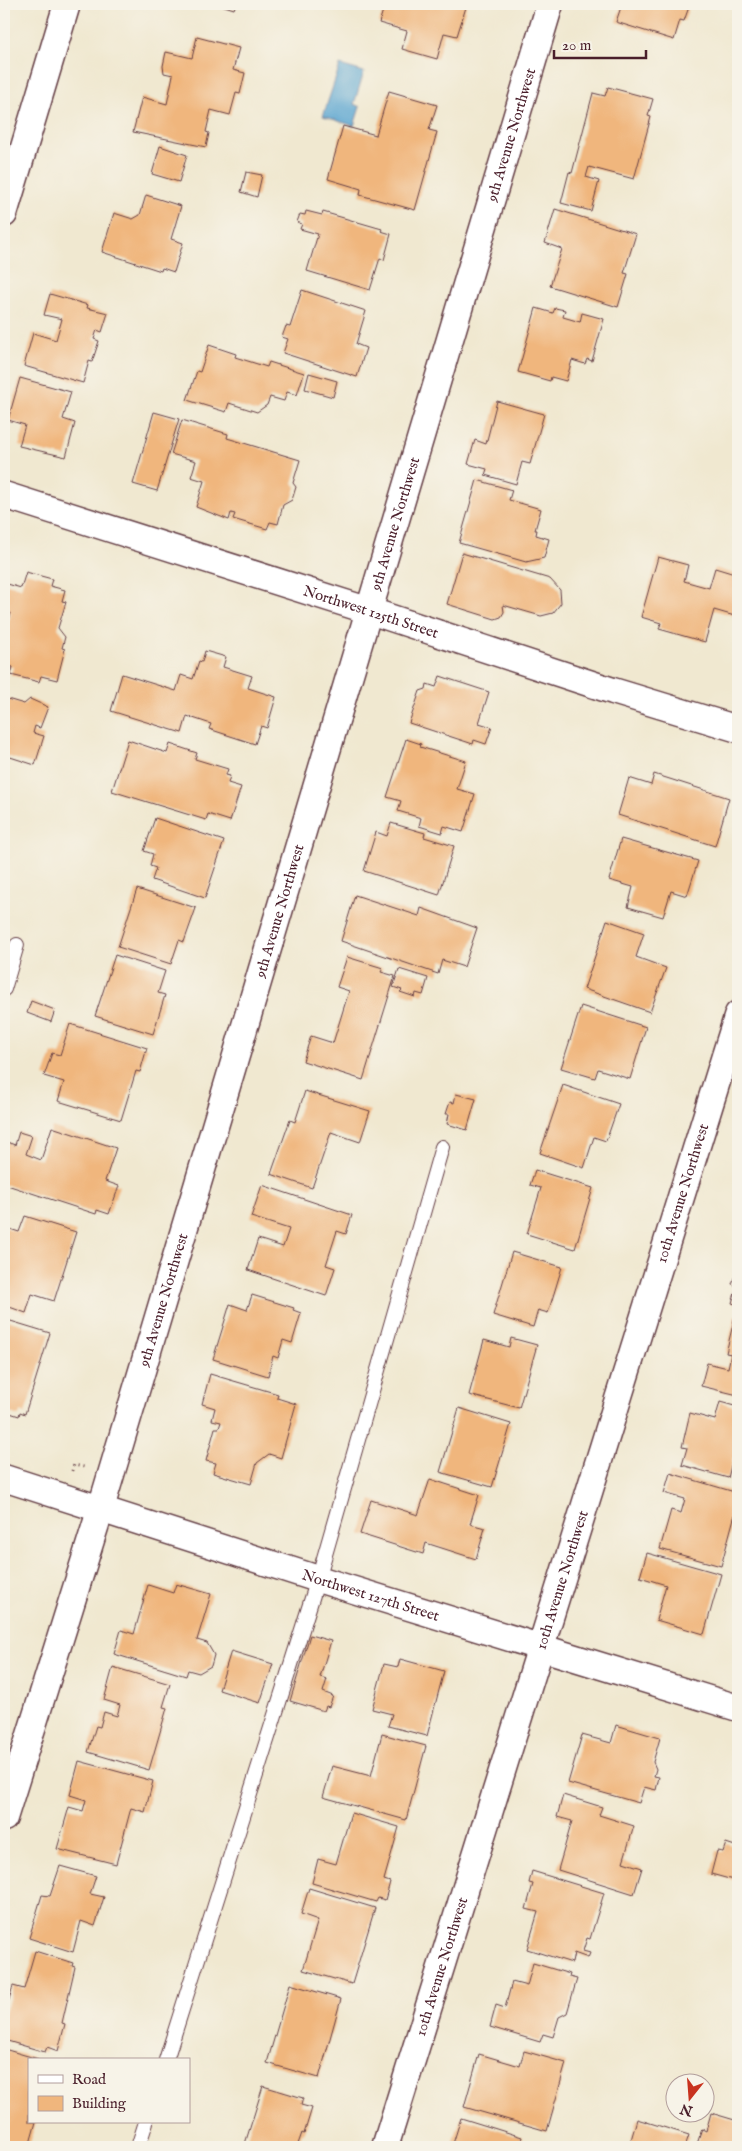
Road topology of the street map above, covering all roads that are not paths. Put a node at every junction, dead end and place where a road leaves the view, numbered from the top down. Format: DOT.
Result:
graph roads {
  1 [pos="67,4"];
  2 [pos="550,4"];
  3 [pos="4,214"];
  4 [pos="4,495"];
  5 [pos="370,611"];
  6 [pos="738,728"];
  7 [pos="17,945"];
  8 [pos="4,989"];
  9 [pos="738,1014"];
  10 [pos="442,1147"];
  11 [pos="4,1478"];
  12 [pos="101,1508"];
  13 [pos="318,1579"];
  14 [pos="542,1646"];
  15 [pos="738,1708"];
  16 [pos="4,1818"];
  17 [pos="167,2058"];
  18 [pos="145,2124"];
  19 [pos="138,2147"];
  20 [pos="385,2147"];
  1 -- 3 [label="street"];
  2 -- 5 [label="street, 9th Avenue Northwest"];
  4 -- 5 [label="street, Northwest 125th Street"];
  5 -- 6 [label="street, Northwest 125th Street"];
  5 -- 12 [label="street, 9th Avenue Northwest"];
  7 -- 8 [label="lane"];
  9 -- 14 [label="street, 10th Avenue Northwest"];
  10 -- 13 [label="lane"];
  11 -- 12 [label="street, Northwest 127th Street"];
  12 -- 13 [label="street, Northwest 127th Street"];
  12 -- 16 [label="street, 9th Avenue Northwest"];
  13 -- 14 [label="street, Northwest 127th Street"];
  13 -- 17 [label="lane"];
  14 -- 15 [label="street, Northwest 127th Street"];
  14 -- 20 [label="street, 10th Avenue Northwest"];
  18 -- 19 [label="lane"];
}
